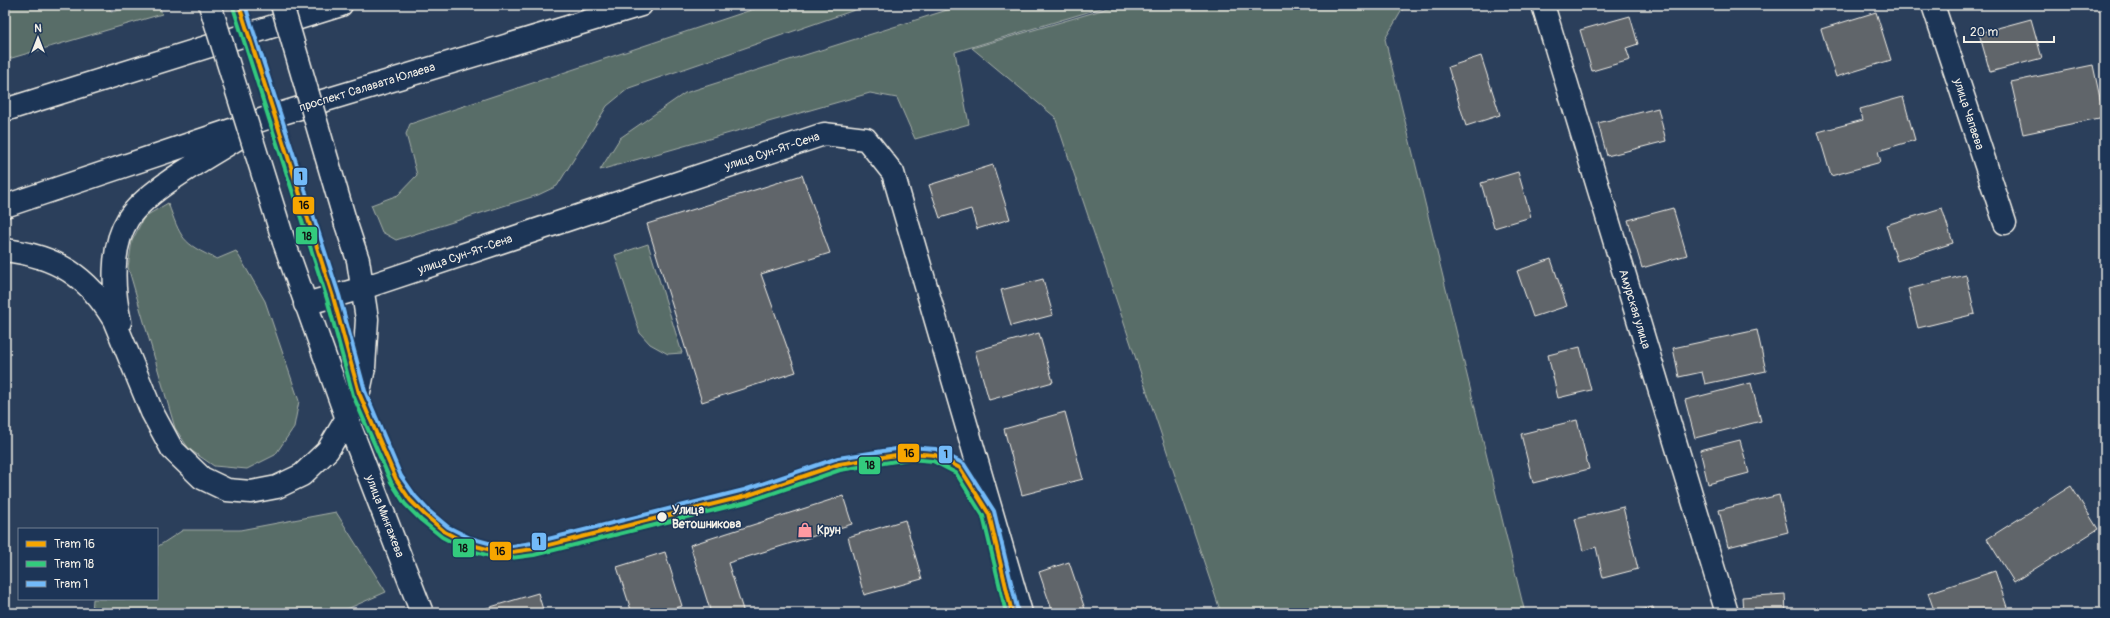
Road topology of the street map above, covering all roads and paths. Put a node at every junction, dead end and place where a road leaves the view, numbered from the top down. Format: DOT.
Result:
graph roads {
  1 [pos="210,5"];
  2 [pos="282,5"];
  3 [pos="341,5"];
  4 [pos="641,5"];
  5 [pos="1543,5"];
  6 [pos="1933,5"];
  7 [pos="5,110"];
  8 [pos="273,116"];
  9 [pos="5,206"];
  10 [pos="2005,223"];
  11 [pos="5,250"];
  12 [pos="363,288"];
  13 [pos="305,304"];
  14 [pos="126,351"];
  15 [pos="347,419"];
  16 [pos="422,613"];
  17 [pos="1021,613"];
  18 [pos="1727,613"];
  1 -- 13 [label="main road, улица Мингажева, bridge"];
  2 -- 12 [label="main road, bridge"];
  3 -- 7 [label="main road"];
  4 -- 8 [label="main road, проспект Салавата Юлаева"];
  5 -- 18 [label="main road, Амурская улица"];
  6 -- 10 [label="main road, улица Чапаева"];
  8 -- 9 [label="main road, проспект Салавата Юлаева"];
  8 -- 14 [label="main road"];
  11 -- 14 [label="main road"];
  12 -- 13 [label="main road, улица Сун-Ят-Сена"];
  12 -- 15 [label="main road"];
  12 -- 17 [label="main road, улица Сун-Ят-Сена"];
  13 -- 15 [label="main road, улица Мингажева"];
  14 -- 15 [label="main road"];
  15 -- 16 [label="main road, улица Мингажева"];
}
